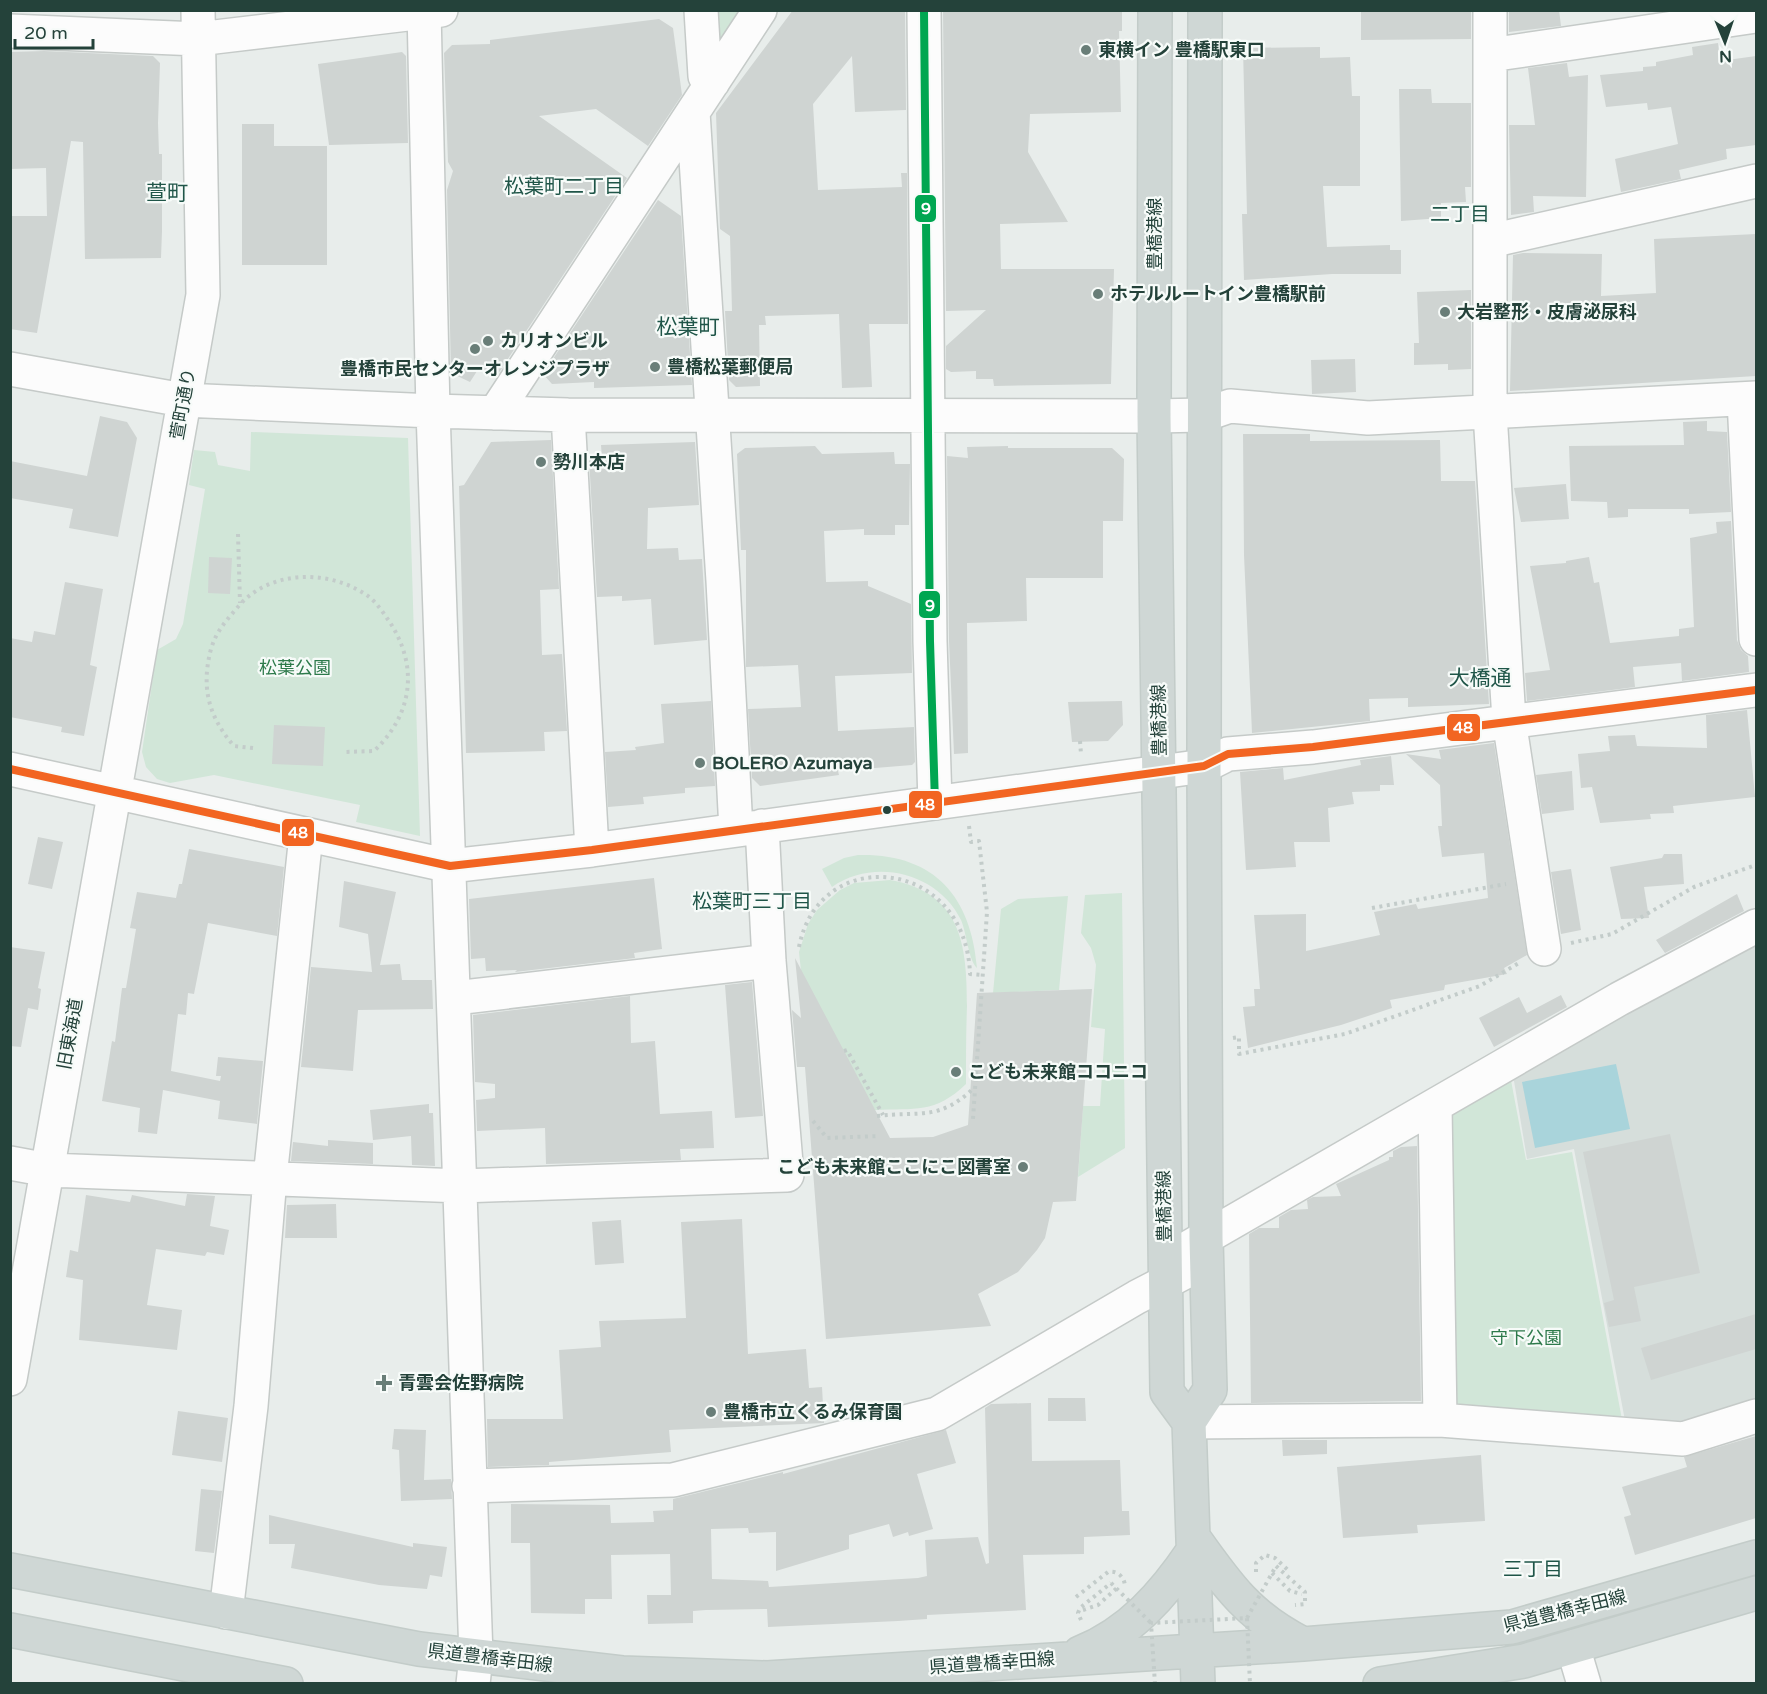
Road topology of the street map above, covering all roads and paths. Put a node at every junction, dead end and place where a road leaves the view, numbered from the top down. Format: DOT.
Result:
graph roads {
  1 [pos="701,10"];
  2 [pos="760,10"];
  3 [pos="924,10"];
  4 [pos="1155,10"];
  5 [pos="1205,10"];
  6 [pos="1490,10"];
  7 [pos="430,11"];
  8 [pos="1756,16"];
  9 [pos="198,25"];
  10 [pos="10,31"];
  11 [pos="1490,55"];
  12 [pos="713,82"];
  13 [pos="693,112"];
  14 [pos="1756,181"];
  15 [pos="1490,241"];
  16 [pos="10,369"];
  17 [pos="1750,399"];
  18 [pos="183,400"];
  19 [pos="434,411"];
  20 [pos="495,413"];
  21 [pos="1490,413"];
  22 [pos="568,415"];
  23 [pos="713,415"];
  24 [pos="1204,415"];
  25 [pos="928,416"];
  26 [pos="1154,416"];
  27 [pos="238,534"];
  28 [pos="240,603"];
  29 [pos="1756,639"];
  30 [pos="1756,690"];
  31 [pos="1509,720"];
  32 [pos="1080,741"];
  33 [pos="253,748"];
  34 [pos="343,752"];
  35 [pos="1081,755"];
  36 [pos="1204,766"];
  37 [pos="10,769"];
  38 [pos="1160,772"];
  39 [pos="113,793"];
  40 [pos="935,803"];
  41 [pos="969,825"];
  42 [pos="749,828"];
  43 [pos="306,836"];
  44 [pos="592,850"];
  45 [pos="1756,864"];
  46 [pos="450,866"];
  47 [pos="1533,880"];
  48 [pos="1372,908"];
  49 [pos="1756,926"];
  50 [pos="1544,949"];
  51 [pos="784,957"];
  52 [pos="983,975"];
  53 [pos="455,998"];
  54 [pos="1239,1037"];
  55 [pos="844,1051"];
  56 [pos="975,1087"];
  57 [pos="1435,1106"];
  58 [pos="812,1112"];
  59 [pos="883,1115"];
  60 [pos="877,1116"];
  61 [pos="973,1119"];
  62 [pos="879,1136"];
  63 [pos="10,1163"];
  64 [pos="48,1170"];
  65 [pos="270,1178"];
  66 [pos="460,1186"];
  67 [pos="1206,1249"];
  68 [pos="1164,1271"];
  69 [pos="10,1379"];
  70 [pos="1756,1416"];
  71 [pos="1440,1419"];
  72 [pos="1189,1422"];
  73 [pos="469,1486"];
  74 [pos="1193,1544"];
  75 [pos="1756,1557"];
  76 [pos="10,1570"];
  77 [pos="1288,1570"];
  78 [pos="1272,1573"];
  79 [pos="1116,1588"];
  80 [pos="1272,1589"];
  81 [pos="1756,1593"];
  82 [pos="1302,1594"];
  83 [pos="1076,1597"];
  84 [pos="1116,1598"];
  85 [pos="1287,1601"];
  86 [pos="1083,1610"];
  87 [pos="225,1612"];
  88 [pos="1247,1618"];
  89 [pos="1086,1621"];
  90 [pos="1151,1623"];
  91 [pos="10,1630"];
  92 [pos="1303,1644"];
  93 [pos="1573,1647"];
  94 [pos="1197,1650"];
  95 [pos="1067,1658"];
  96 [pos="475,1670"];
  97 [pos="286,1683"];
  98 [pos="1155,1683"];
  99 [pos="1198,1683"];
  100 [pos="1250,1683"];
  101 [pos="1380,1683"];
  102 [pos="1584,1683"];
  1 -- 12 [label="street"];
  2 -- 12 [label="street"];
  3 -- 25 [label="street"];
  4 -- 26 [label="main road, 豊橋港線"];
  5 -- 24 [label="main road"];
  6 -- 11 [label="street"];
  7 -- 9 [label="street"];
  7 -- 19 [label="street"];
  8 -- 11 [label="street"];
  9 -- 10 [label="street"];
  9 -- 18 [label="street, 萱町通り"];
  11 -- 15 [label="street"];
  12 -- 13 [label="street"];
  13 -- 20 [label="street"];
  13 -- 23 [label="street"];
  14 -- 15 [label="street"];
  15 -- 21 [label="street"];
  16 -- 18 [label="street"];
  17 -- 21 [label="street"];
  17 -- 29 [label="street"];
  18 -- 19 [label="street"];
  18 -- 39 [label="street, 萱町通り"];
  19 -- 20 [label="street"];
  19 -- 46 [label="street"];
  20 -- 22 [label="street"];
  21 -- 24 [label="street"];
  21 -- 31 [label="street"];
  22 -- 23 [label="street"];
  22 -- 44 [label="street"];
  23 -- 25 [label="street"];
  23 -- 42 [label="street"];
  24 -- 26 [label="street"];
  24 -- 36 [label="main road"];
  25 -- 26 [label="street"];
  25 -- 40 [label="street"];
  26 -- 38 [label="main road, 豊橋港線"];
  27 -- 28 [label="path"];
  28 -- 33 [label="path"];
  28 -- 34 [label="path"];
  30 -- 31 [label="street"];
  31 -- 36 [label="street"];
  31 -- 47 [label="street"];
  32 -- 35 [label="path"];
  36 -- 38 [label="street"];
  36 -- 67 [label="main road"];
  37 -- 39 [label="street"];
  38 -- 40 [label="street"];
  38 -- 68 [label="main road, 豊橋港線"];
  39 -- 43 [label="street"];
  39 -- 64 [label="street, 旧東海道"];
  40 -- 42 [label="street"];
  41 -- 52 [label="path"];
  42 -- 44 [label="street"];
  42 -- 51 [label="street"];
  43 -- 46 [label="street"];
  43 -- 65 [label="street"];
  44 -- 46 [label="street"];
  45 -- 50 [label="path"];
  46 -- 53 [label="street"];
  47 -- 48 [label="path"];
  47 -- 50 [label="street"];
  49 -- 57 [label="street"];
  50 -- 54 [label="path"];
  51 -- 52 [label="path"];
  51 -- 53 [label="street"];
  51 -- 66 [label="street"];
  52 -- 56 [label="path"];
  53 -- 66 [label="street"];
  55 -- 59 [label="path"];
  56 -- 59 [label="path"];
  56 -- 61 [label="path"];
  57 -- 67 [label="street"];
  57 -- 71 [label="street"];
  58 -- 62 [label="path"];
  59 -- 60 [label="path"];
  63 -- 64 [label="street"];
  64 -- 65 [label="street"];
  64 -- 69 [label="street, 旧東海道"];
  65 -- 66 [label="street"];
  65 -- 87 [label="street"];
  66 -- 73 [label="street"];
  67 -- 68 [label="street"];
  67 -- 72 [label="main road"];
  68 -- 72 [label="main road, 豊橋港線"];
  68 -- 73 [label="street"];
  70 -- 71 [label="street"];
  71 -- 72 [label="street"];
  72 -- 74 [label="main road"];
  73 -- 96 [label="street"];
  74 -- 92 [label="main road"];
  74 -- 94 [label="main road"];
  74 -- 95 [label="main road"];
  75 -- 92 [label="main road, 県道豊橋幸田線"];
  76 -- 87 [label="main road, 県道豊橋幸田線"];
  77 -- 80 [label="path"];
  78 -- 82 [label="path"];
  78 -- 85 [label="path"];
  78 -- 88 [label="path, bridge"];
  79 -- 86 [label="path"];
  79 -- 89 [label="path"];
  79 -- 90 [label="path, bridge"];
  81 -- 93 [label="main road, 県道豊橋幸田線"];
  83 -- 84 [label="path"];
  87 -- 96 [label="main road, 県道豊橋幸田線"];
  88 -- 90 [label="path, bridge"];
  88 -- 100 [label="path, bridge"];
  90 -- 98 [label="path, bridge"];
  91 -- 97 [label="main road"];
  92 -- 94 [label="main road, 県道豊橋幸田線"];
  93 -- 101 [label="main road, 県道豊橋幸田線"];
  93 -- 102 [label="street"];
  94 -- 95 [label="main road, 県道豊橋幸田線"];
  94 -- 99 [label="main road"];
  95 -- 96 [label="main road, 県道豊橋幸田線"];
}
